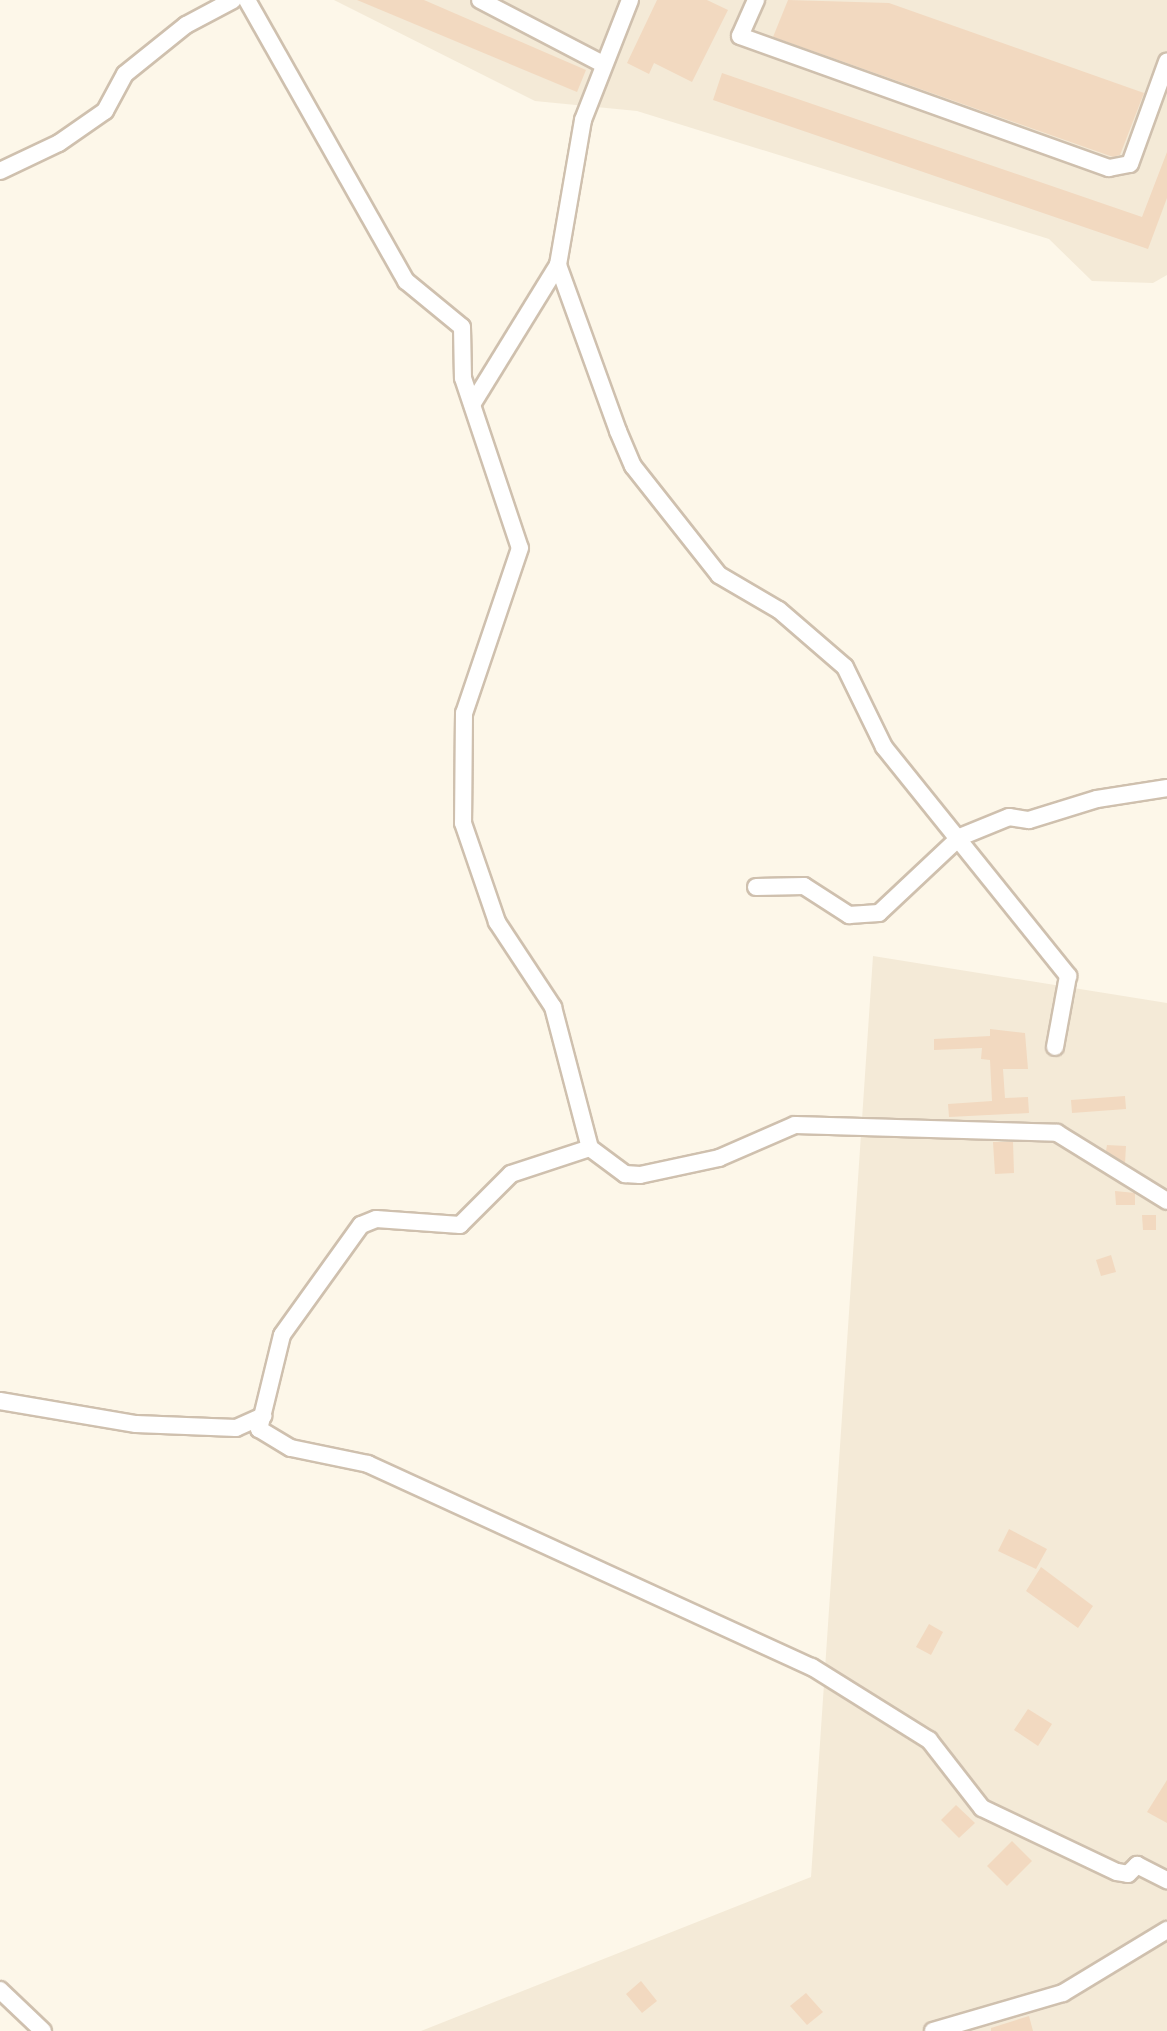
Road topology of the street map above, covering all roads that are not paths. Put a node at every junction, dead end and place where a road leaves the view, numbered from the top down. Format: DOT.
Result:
graph roads {
  1 [pos="233,0"];
  2 [pos="247,0"];
  3 [pos="480,0"];
  4 [pos="630,0"];
  5 [pos="756,0"];
  6 [pos="505,5"];
  7 [pos="1167,62"];
  8 [pos="601,63"];
  9 [pos="0,171"];
  10 [pos="558,265"];
  11 [pos="472,403"];
  12 [pos="1167,788"];
  13 [pos="960,837"];
  14 [pos="756,887"];
  15 [pos="1055,1047"];
  16 [pos="590,1148"];
  17 [pos="1167,1201"];
  18 [pos="0,1401"];
  19 [pos="262,1416"];
  20 [pos="1167,1880"];
  21 [pos="1167,1930"];
  22 [pos="0,1990"];
  23 [pos="43,2031"];
  24 [pos="933,2031"];
  1 -- 9 [label="street"];
  2 -- 11 [label="street"];
  3 -- 6 [label="street"];
  4 -- 8 [label="street"];
  5 -- 7 [label="street"];
  6 -- 8 [label="street"];
  8 -- 10 [label="street"];
  10 -- 11 [label="street"];
  10 -- 13 [label="street"];
  11 -- 16 [label="street"];
  12 -- 13 [label="street"];
  13 -- 14 [label="street"];
  13 -- 15 [label="street"];
  16 -- 17 [label="street"];
  16 -- 19 [label="street"];
  18 -- 19 [label="street"];
  19 -- 20 [label="street"];
  21 -- 24 [label="street"];
  22 -- 23 [label="street"];
}
